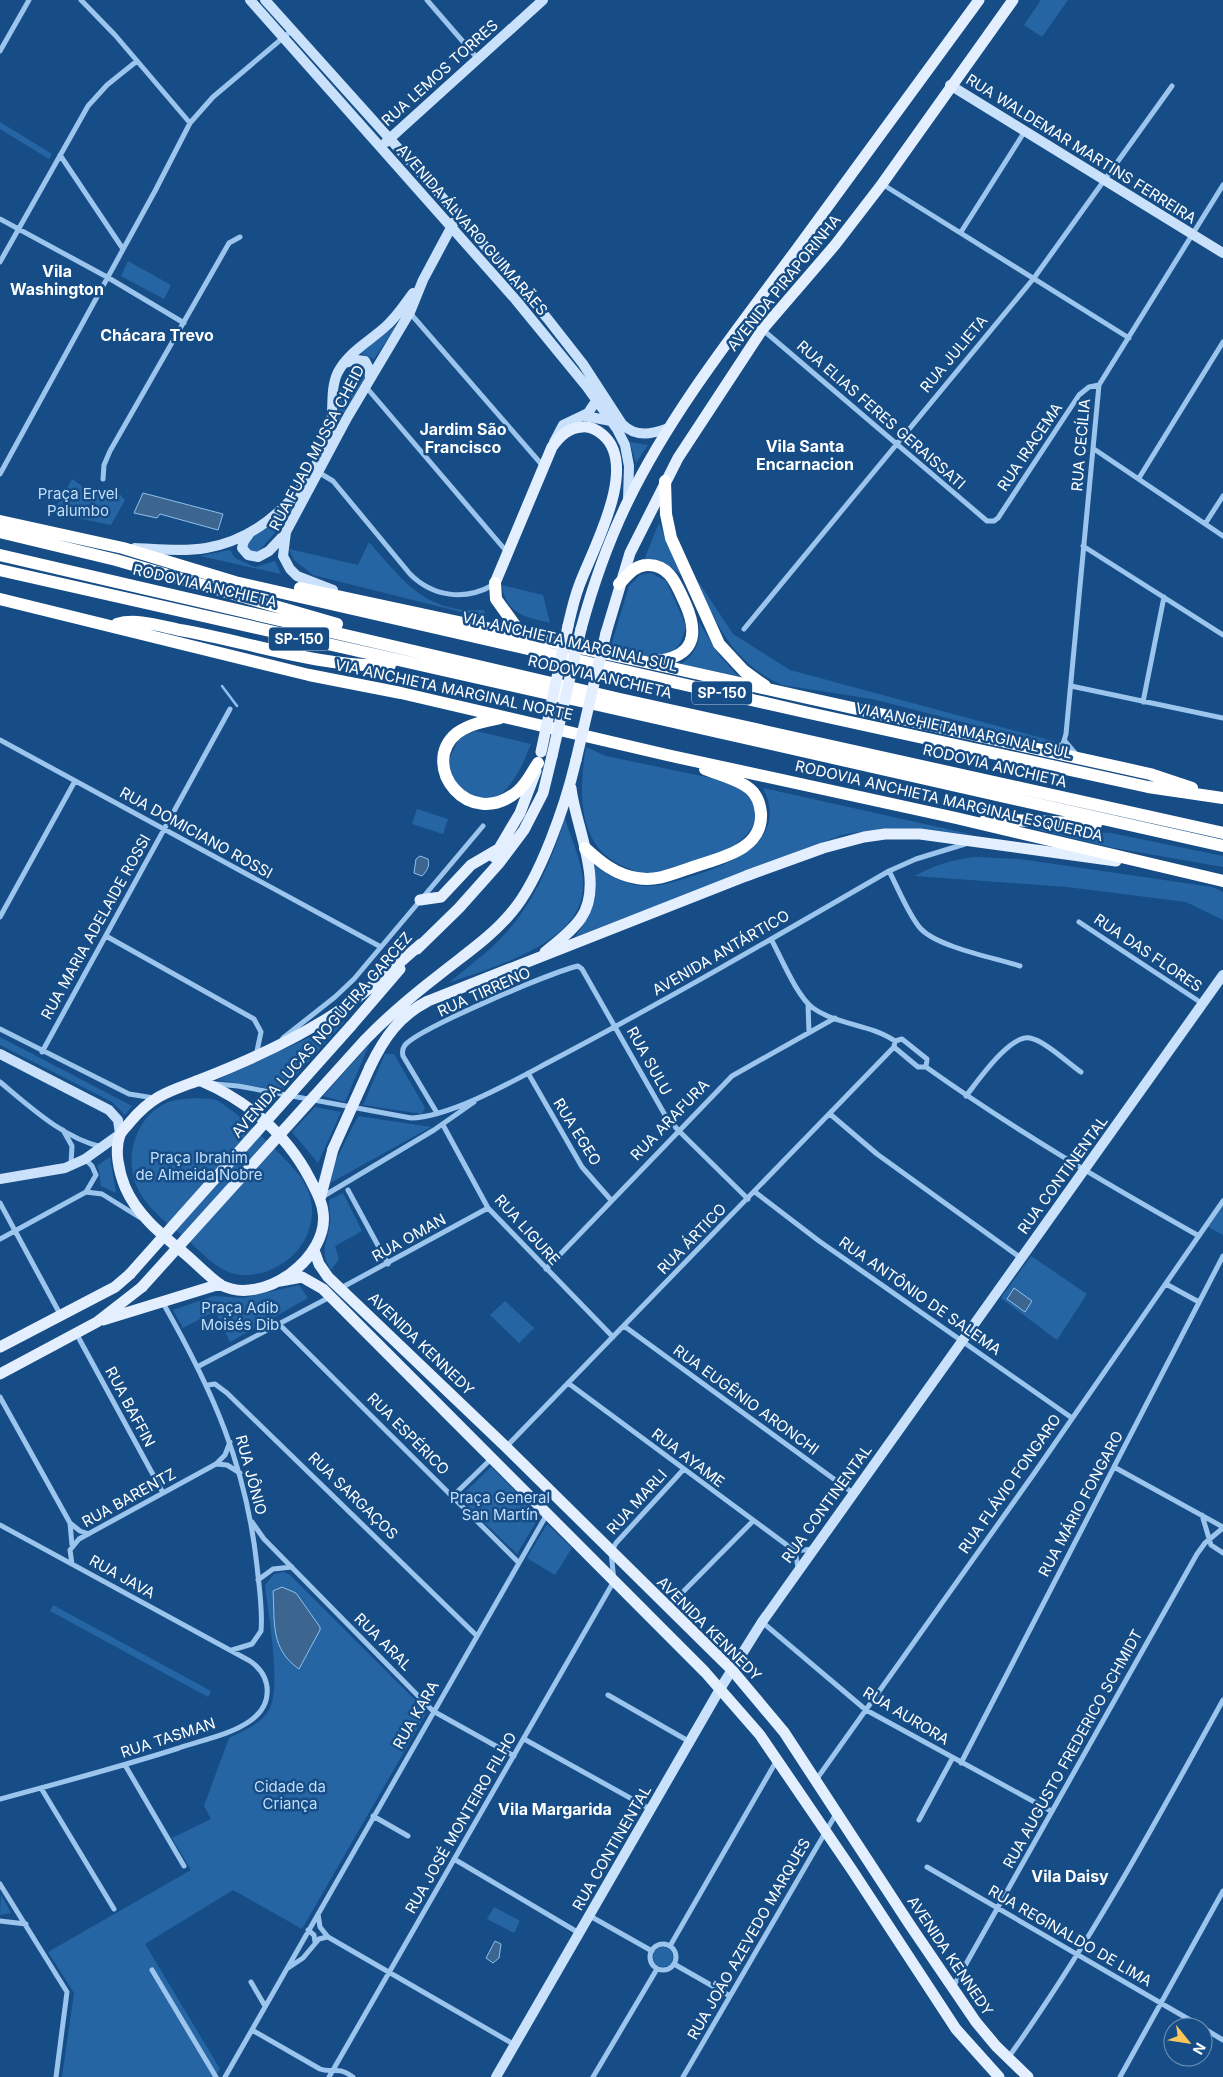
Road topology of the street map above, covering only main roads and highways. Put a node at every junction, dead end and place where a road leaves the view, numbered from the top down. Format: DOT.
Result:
graph roads {
  1 [pos="979,0"];
  2 [pos="1013,0"];
  3 [pos="665,481"];
  4 [pos="628,501"];
  5 [pos="0,521"];
  6 [pos="0,532"];
  7 [pos="594,551"];
  8 [pos="0,555"];
  9 [pos="0,570"];
  10 [pos="235,582"];
  11 [pos="495,583"];
  12 [pos="619,584"];
  13 [pos="0,599"];
  14 [pos="112,626"];
  15 [pos="522,635"];
  16 [pos="425,653"];
  17 [pos="645,662"];
  18 [pos="407,664"];
  19 [pos="771,690"];
  20 [pos="505,717"];
  21 [pos="667,755"];
  22 [pos="544,757"];
  23 [pos="571,784"];
  24 [pos="1217,797"];
  25 [pos="956,818"];
  26 [pos="1133,826"];
  27 [pos="1223,833"];
  28 [pos="1223,846"];
  29 [pos="501,847"];
  30 [pos="585,848"];
  31 [pos="1164,868"];
  32 [pos="1223,881"];
  33 [pos="420,900"];
  34 [pos="459,908"];
  35 [pos="422,944"];
  36 [pos="536,959"];
  37 [pos="204,1082"];
  38 [pos="320,1198"];
  39 [pos="314,1250"];
  40 [pos="280,1281"];
  41 [pos="220,1284"];
  42 [pos="96,1322"];
  43 [pos="0,1347"];
  44 [pos="0,1374"];
  45 [pos="997,2076"];
  46 [pos="1028,2077"];
  1 -- 4 [label="main road, AVENIDA PIRAPORINHA"];
  2 -- 3 [label="main road, AVENIDA PIRAPORINHA"];
  3 -- 12 [label="main road, AVENIDA PIRAPORINHA"];
  3 -- 19 [label="highway"];
  4 -- 7 [label="main road"];
  4 -- 22 [label="main road, AVENIDA PIRAPORINHA, bridge"];
  5 -- 10 [label="highway, VIA ANCHIETA MARGINAL SUL / SP-150"];
  6 -- 16 [label="highway"];
  7 -- 11 [label="main road"];
  7 -- 22 [label="main road, bridge"];
  8 -- 16 [label="highway, RODOVIA ANCHIETA / SP-150"];
  9 -- 18 [label="highway, RODOVIA ANCHIETA / SP-150"];
  10 -- 15 [label="highway"];
  10 -- 24 [label="highway, VIA ANCHIETA MARGINAL SUL / SP-150"];
  11 -- 15 [label="highway"];
  12 -- 17 [label="highway"];
  12 -- 23 [label="main road, AVENIDA PIRAPORINHA, bridge"];
  13 -- 14 [label="highway, VIA ANCHIETA MARGINAL NORTE / SP-150"];
  14 -- 18 [label="highway"];
  14 -- 20 [label="highway, VIA ANCHIETA MARGINAL NORTE / SP-150"];
  15 -- 17 [label="highway"];
  16 -- 27 [label="highway, RODOVIA ANCHIETA / SP-150"];
  17 -- 19 [label="highway"];
  18 -- 26 [label="highway, RODOVIA ANCHIETA / SP-150"];
  19 -- 24 [label="highway"];
  20 -- 21 [label="highway, VIA ANCHIETA MARGINAL NORTE / SP-150"];
  20 -- 22 [label="highway"];
  21 -- 25 [label="highway, RODOVIA ANCHIETA MARGINAL ESQUERDA / SP-150"];
  21 -- 30 [label="highway"];
  22 -- 29 [label="main road, AVENIDA LUCAS NOGUEIRA GARCEZ"];
  22 -- 34 [label="main road, AVENIDA LUCAS NOGUEIRA GARCEZ"];
  23 -- 30 [label="main road"];
  23 -- 42 [label="main road, bridge"];
  25 -- 26 [label="highway"];
  25 -- 31 [label="highway, RODOVIA ANCHIETA MARGINAL ESQUERDA / SP-150"];
  26 -- 28 [label="highway, RODOVIA ANCHIETA / SP-150"];
  29 -- 33 [label="main road"];
  29 -- 34 [label="main road, AVENIDA LUCAS NOGUEIRA GARCEZ"];
  30 -- 36 [label="main road"];
  31 -- 32 [label="highway, RODOVIA ANCHIETA MARGINAL ESQUERDA / SP-150"];
  31 -- 36 [label="main road"];
  34 -- 35 [label="main road, AVENIDA LUCAS NOGUEIRA GARCEZ"];
  35 -- 37 [label="main road"];
  35 -- 43 [label="main road, AVENIDA LUCAS NOGUEIRA GARCEZ, bridge"];
  36 -- 38 [label="main road, bridge"];
  37 -- 38 [label="main road"];
  37 -- 41 [label="main road"];
  38 -- 39 [label="main road"];
  39 -- 40 [label="main road"];
  39 -- 46 [label="main road, AVENIDA KENNEDY"];
  40 -- 41 [label="main road"];
  40 -- 45 [label="main road, AVENIDA KENNEDY"];
  41 -- 42 [label="main road"];
  42 -- 44 [label="main road"];
}
